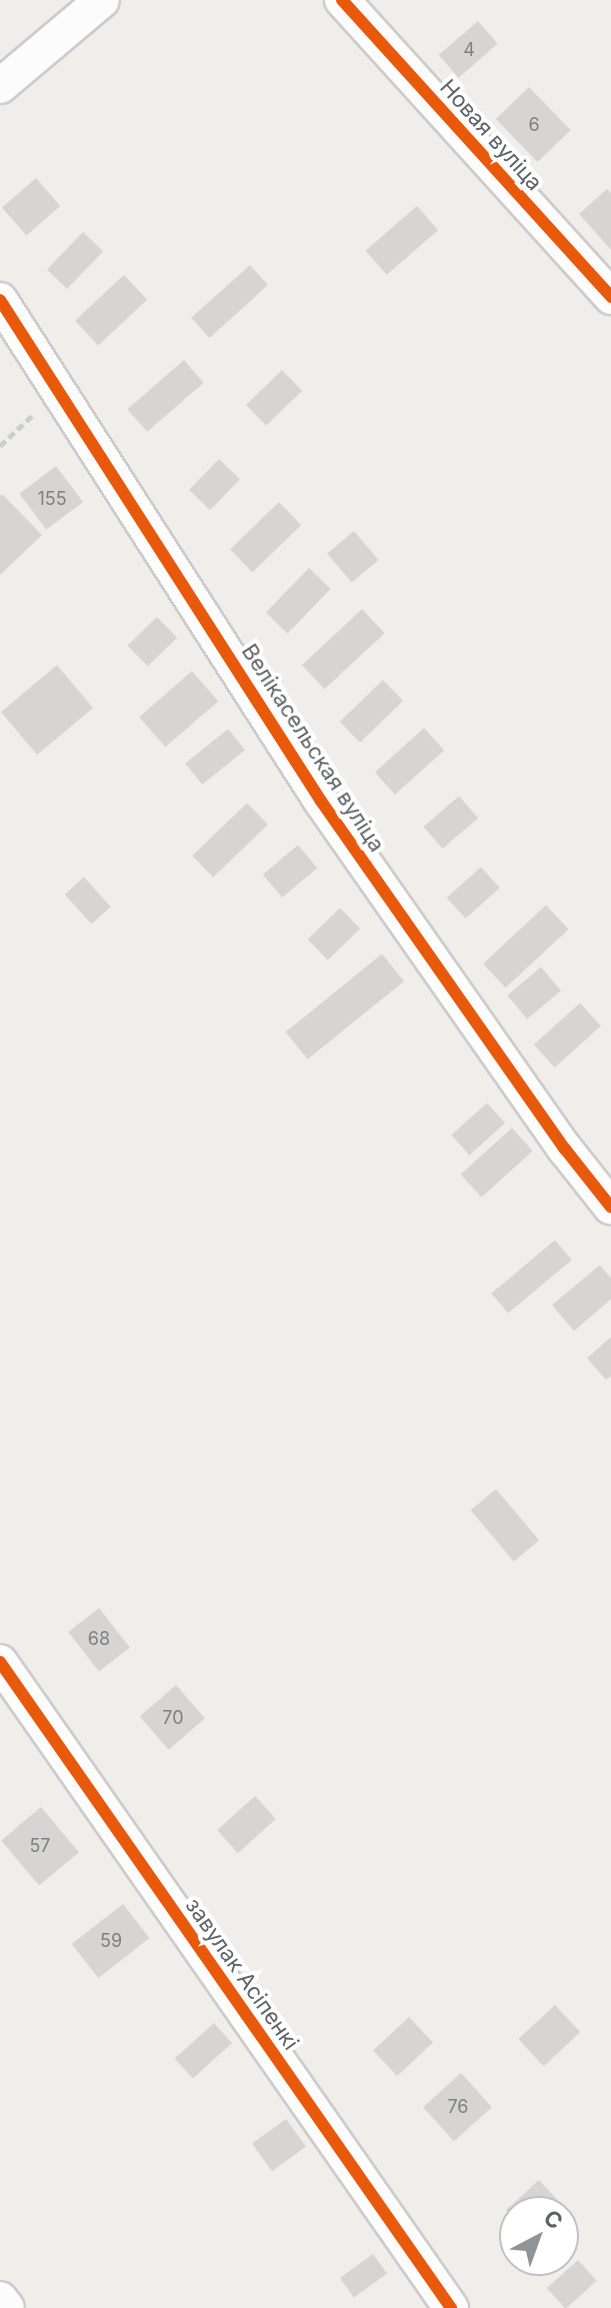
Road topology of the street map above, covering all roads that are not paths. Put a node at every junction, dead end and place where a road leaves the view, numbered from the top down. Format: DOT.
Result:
graph roads {
  1 [pos="102,0"];
  2 [pos="342,0"];
  3 [pos="0,86"];
  4 [pos="611,297"];
  5 [pos="0,300"];
  6 [pos="611,1207"];
  7 [pos="0,1662"];
  8 [pos="0,2299"];
  9 [pos="7,2308"];
  10 [pos="451,2308"];
  1 -- 3 [label="street"];
  2 -- 4 [label="street, Новая вуліца"];
  5 -- 6 [label="street, Велікасельская вуліца"];
  7 -- 10 [label="street, завулак Асіпенкі"];
  8 -- 9 [label="street"];
}
